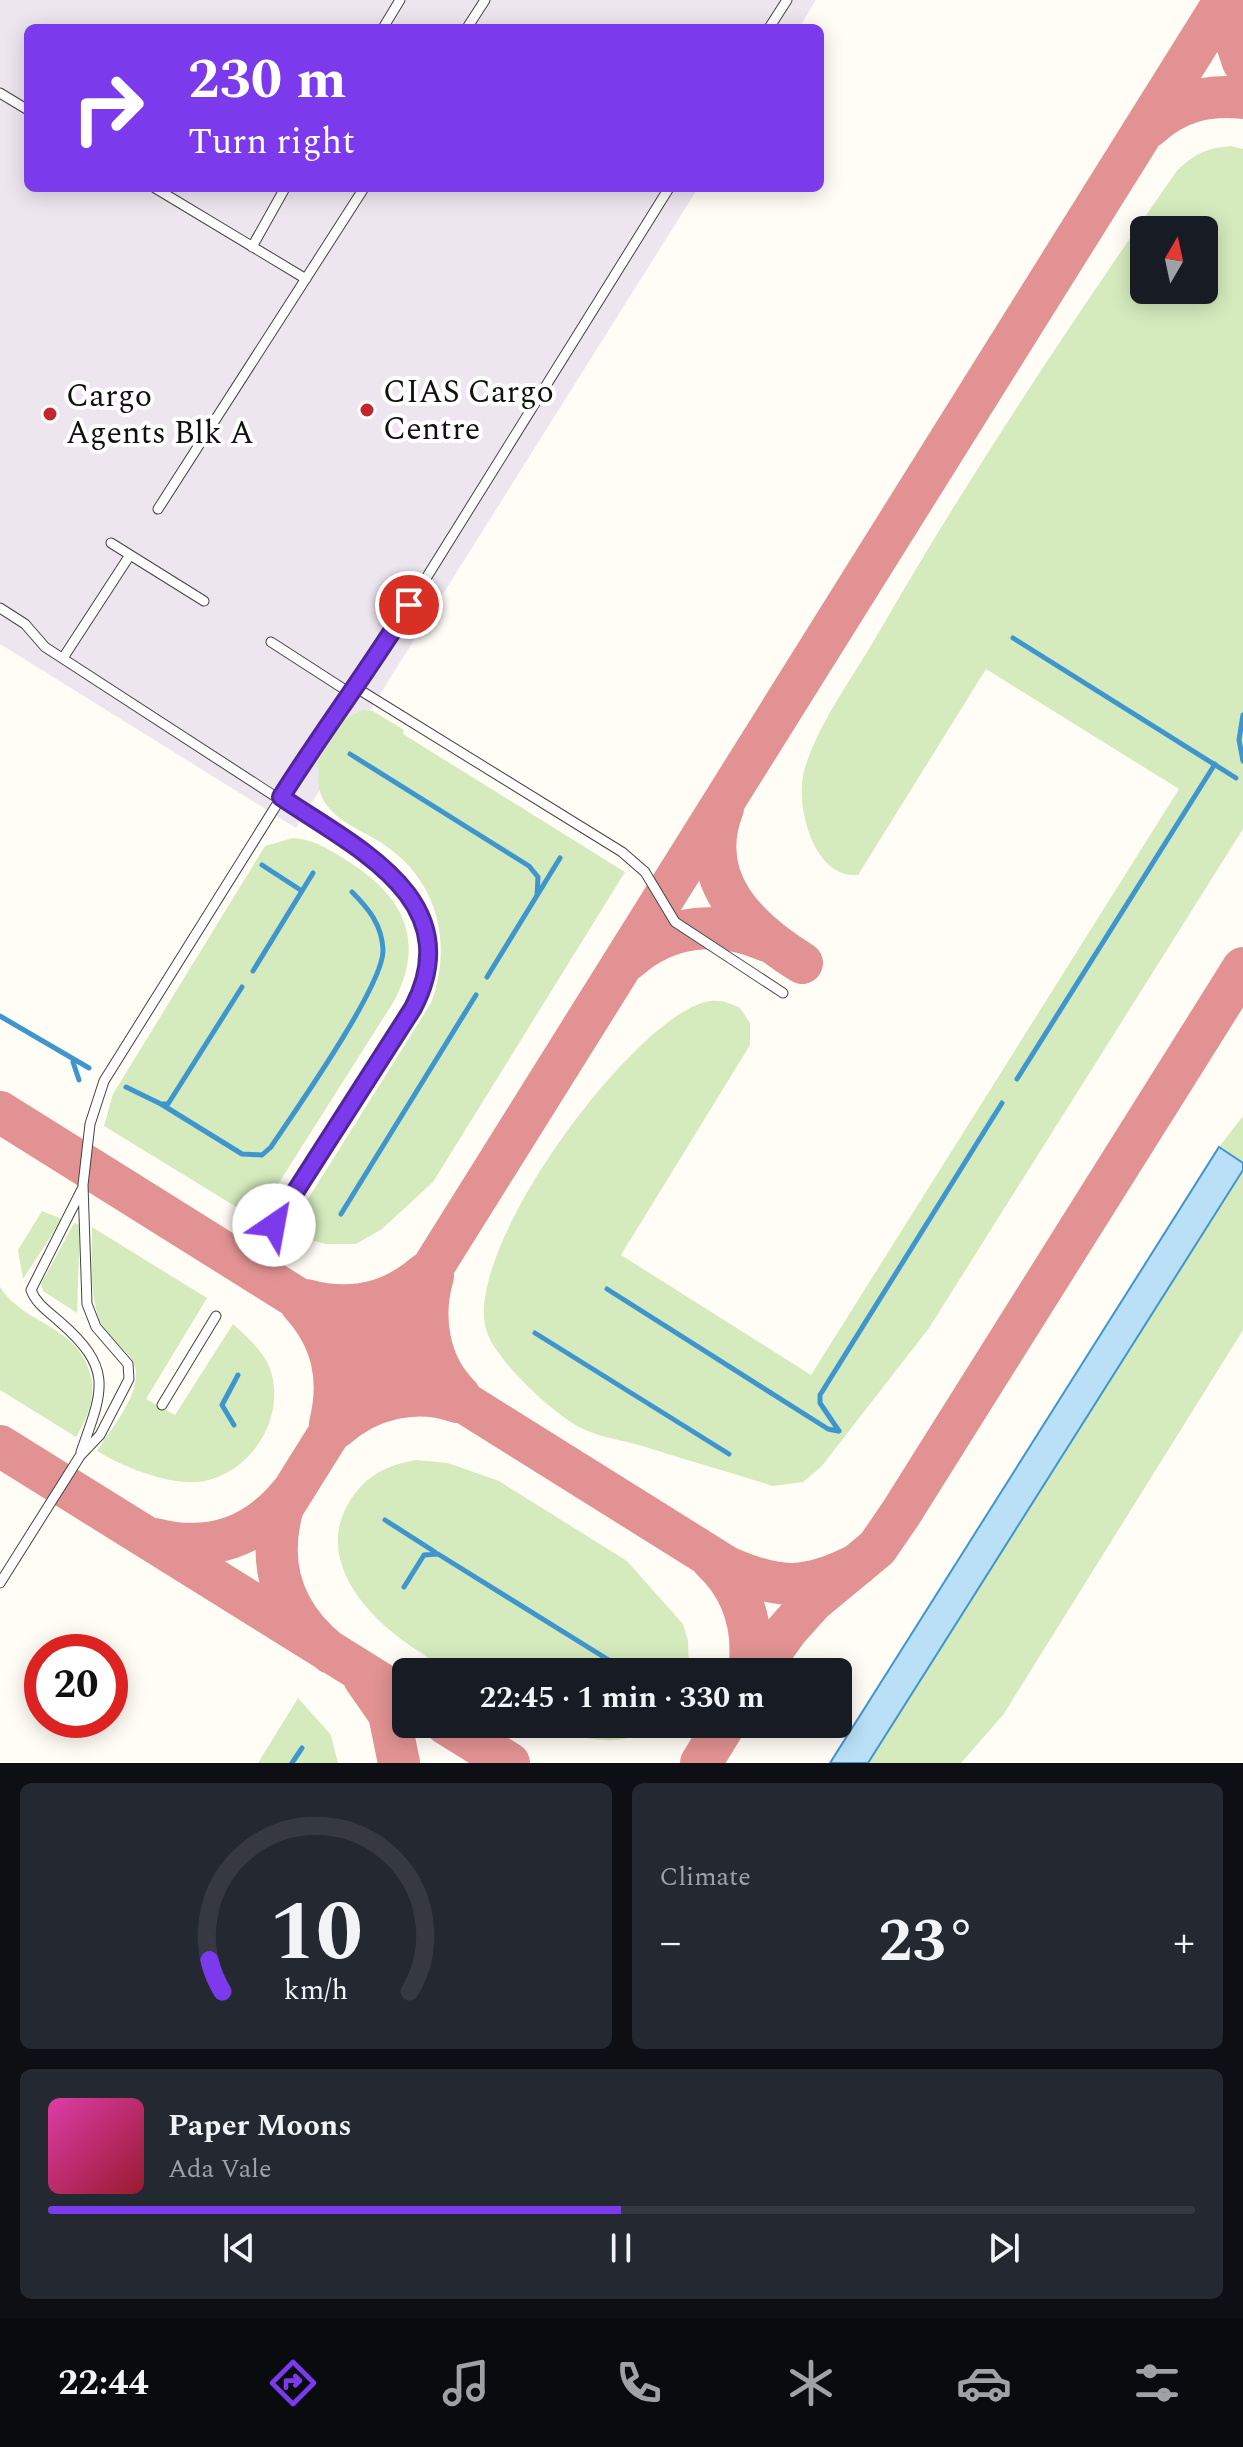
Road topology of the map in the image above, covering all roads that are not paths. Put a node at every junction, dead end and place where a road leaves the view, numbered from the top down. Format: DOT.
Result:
graph roads {
  1 [pos="400,0"];
  2 [pos="485,0"];
  3 [pos="787,0"];
  4 [pos="385,24"];
  5 [pos="470,24"];
  6 [pos="772,24"];
  7 [pos="0,93"];
  8 [pos="24,108"];
  9 [pos="162,192"];
  10 [pos="283,192"];
  11 [pos="361,192"];
  12 [pos="667,192"];
  13 [pos="252,247"];
  14 [pos="306,279"];
  15 [pos="158,509"];
  16 [pos="111,543"];
  17 [pos="130,555"];
  18 [pos="204,601"];
  19 [pos="0,608"];
  20 [pos="271,642"];
  21 [pos="63,658"];
  22 [pos="352,690"];
  23 [pos="281,797"];
  24 [pos="783,993"];
  25 [pos="83,1185"];
  26 [pos="274,1225"];
  27 [pos="216,1316"];
  28 [pos="162,1405"];
  29 [pos="80,1456"];
  30 [pos="0,1583"];
  1 -- 4 [label="lane"];
  2 -- 5 [label="lane"];
  3 -- 6 [label="lane"];
  7 -- 8 [label="lane"];
  9 -- 13 [label="lane"];
  10 -- 13 [label="lane"];
  11 -- 14 [label="lane"];
  12 -- 22 [label="lane"];
  13 -- 14 [label="lane"];
  14 -- 15 [label="lane"];
  16 -- 17 [label="lane"];
  17 -- 18 [label="lane"];
  17 -- 21 [label="lane"];
  19 -- 21 [label="lane"];
  20 -- 22 [label="lane"];
  21 -- 23 [label="lane"];
  22 -- 23 [label="lane"];
  22 -- 24 [label="lane"];
  23 -- 25 [label="lane"];
  23 -- 26 [label="lane"];
  25 -- 29 [label="lane"];
  25 -- 29 [label="lane"];
  27 -- 28 [label="lane"];
  29 -- 30 [label="lane"];
}
